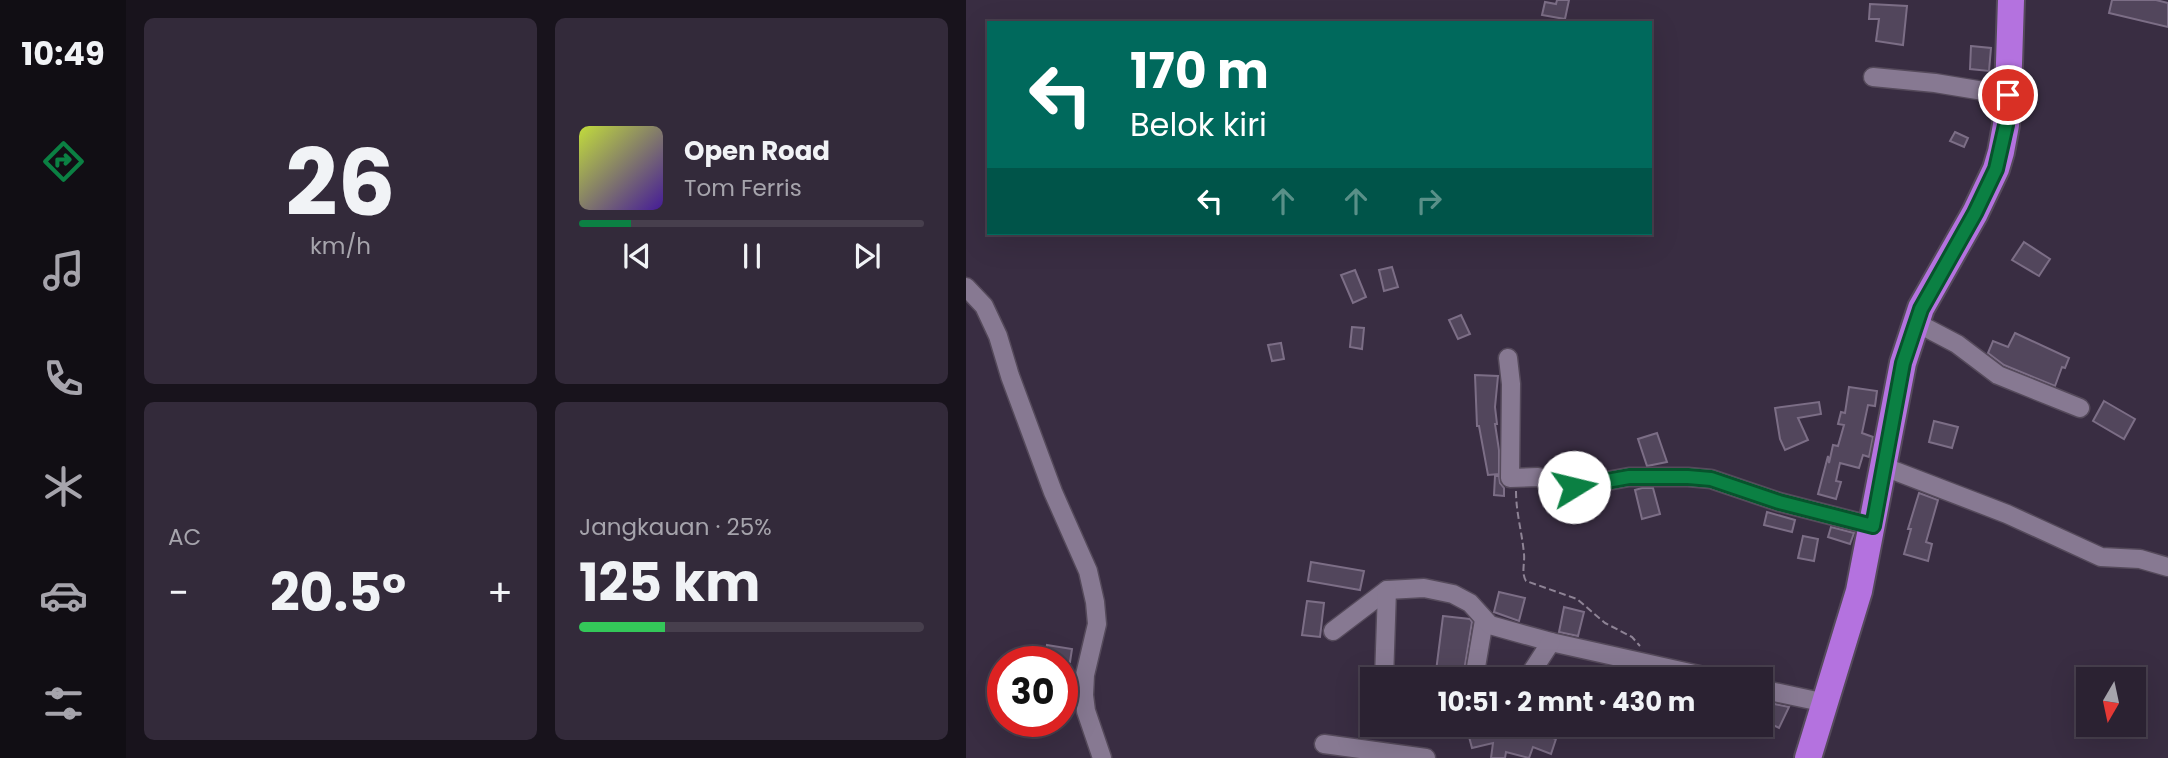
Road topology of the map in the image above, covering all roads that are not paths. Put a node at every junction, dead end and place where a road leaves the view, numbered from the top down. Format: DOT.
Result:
graph roads {
  1 [pos="2011,0"];
  2 [pos="1873,78"];
  3 [pos="2008,95"];
  4 [pos="966,286"];
  5 [pos="1917,323"];
  6 [pos="1508,358"];
  7 [pos="2080,408"];
  8 [pos="1882,466"];
  9 [pos="1873,526"];
  10 [pos="2168,567"];
  11 [pos="1387,590"];
  12 [pos="1484,620"];
  13 [pos="1333,631"];
  14 [pos="1551,642"];
  15 [pos="1384,667"];
  16 [pos="1476,667"];
  17 [pos="1535,667"];
  18 [pos="1664,667"];
  19 [pos="1773,692"];
  20 [pos="1826,704"];
  21 [pos="1324,744"];
  22 [pos="1386,755"];
  23 [pos="1102,758"];
  24 [pos="1426,758"];
  25 [pos="1808,758"];
  1 -- 3 [label="highway"];
  2 -- 3 [label="street"];
  3 -- 5 [label="highway"];
  4 -- 23 [label="street"];
  5 -- 7 [label="street"];
  5 -- 8 [label="highway"];
  6 -- 9 [label="street"];
  8 -- 9 [label="highway"];
  8 -- 10 [label="street"];
  9 -- 20 [label="highway"];
  11 -- 12 [label="street"];
  11 -- 13 [label="street"];
  11 -- 15 [label="street"];
  12 -- 14 [label="street"];
  12 -- 16 [label="street"];
  14 -- 17 [label="street"];
  14 -- 18 [label="street"];
  19 -- 20 [label="street"];
  20 -- 25 [label="highway"];
  21 -- 22 [label="street"];
  22 -- 24 [label="street"];
}
